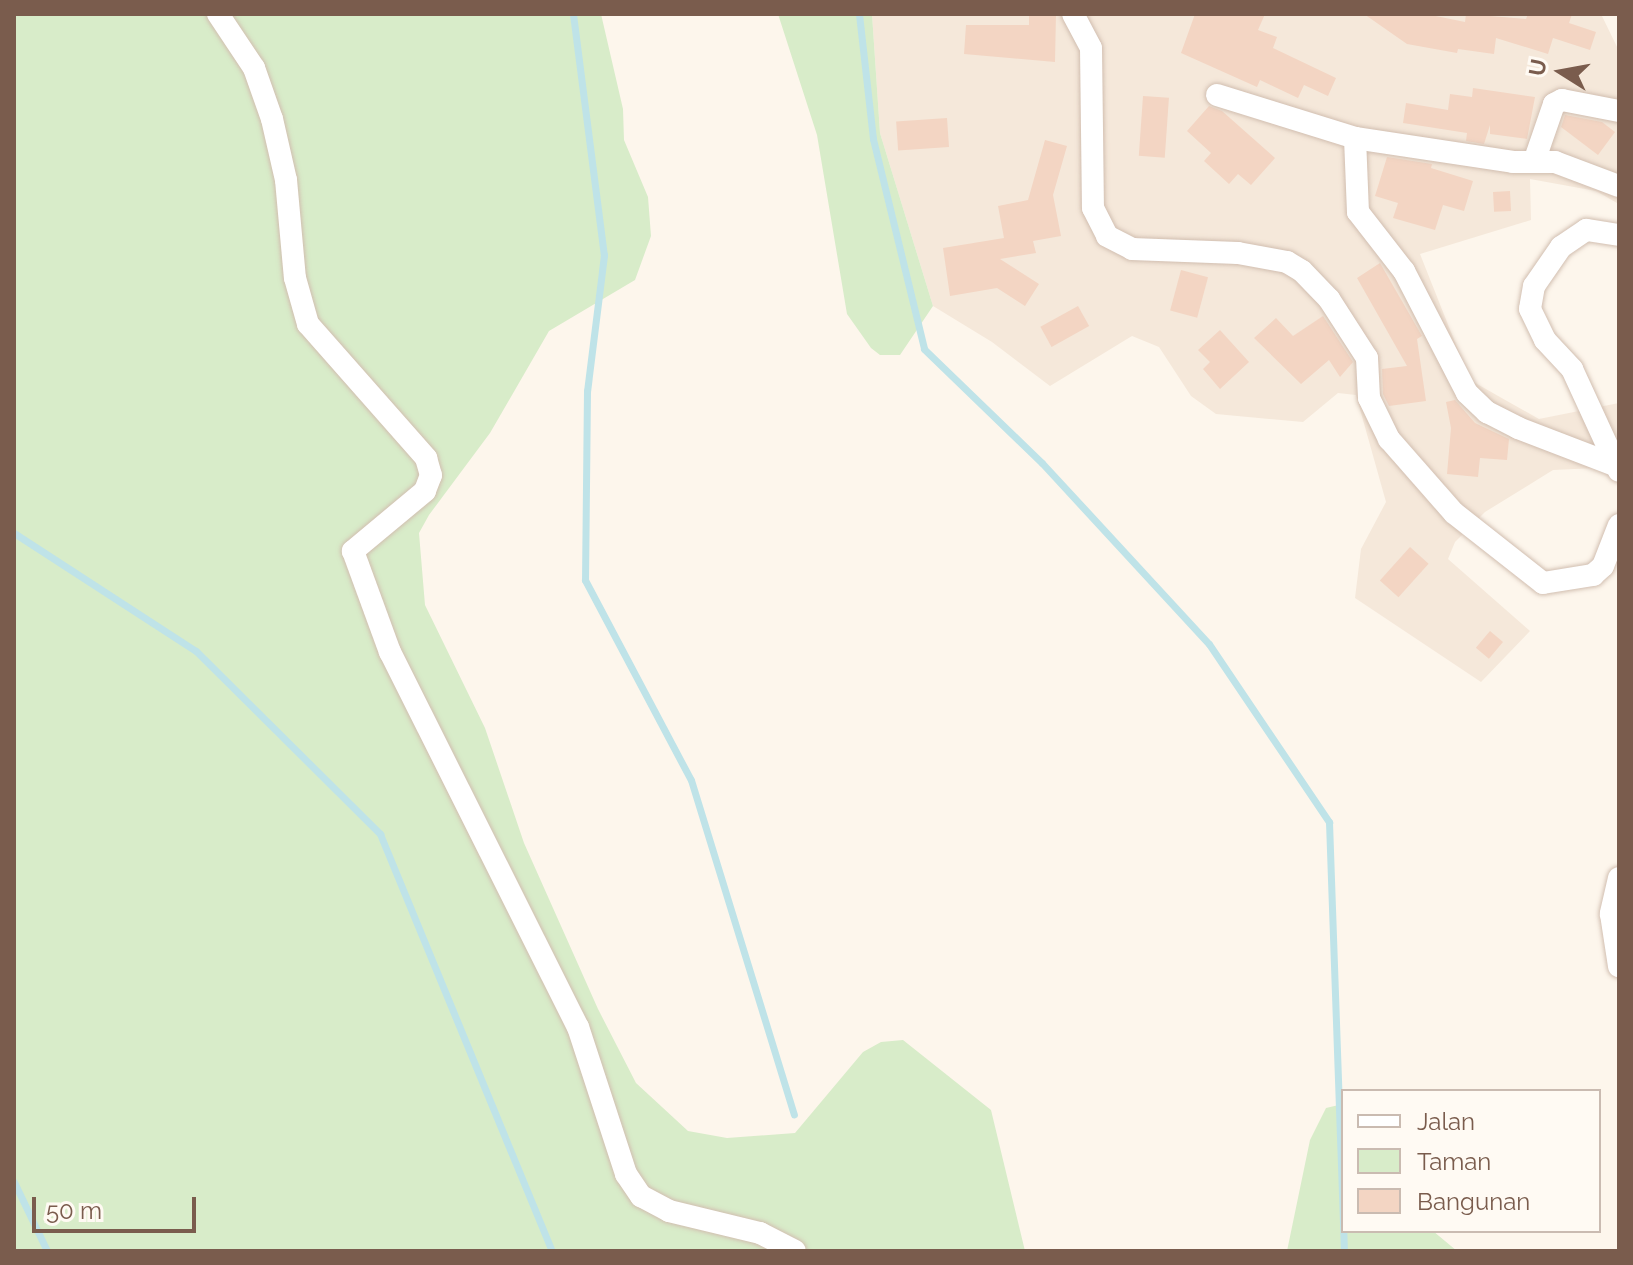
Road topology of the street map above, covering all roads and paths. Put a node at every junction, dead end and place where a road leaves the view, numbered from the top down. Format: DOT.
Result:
graph roads {
  1 [pos="218,14"];
  2 [pos="1073,14"];
  3 [pos="1217,95"];
  4 [pos="1619,111"];
  5 [pos="1355,138"];
  6 [pos="1535,159"];
  7 [pos="1619,186"];
  8 [pos="1619,235"];
  9 [pos="1618,468"];
  10 [pos="1619,525"];
  11 [pos="1619,878"];
  12 [pos="1619,966"];
  13 [pos="795,1251"];
  1 -- 13 [label="street"];
  2 -- 10 [label="street"];
  3 -- 5 [label="street"];
  4 -- 6 [label="street"];
  5 -- 6 [label="street"];
  5 -- 9 [label="street"];
  6 -- 7 [label="street"];
  8 -- 9 [label="street"];
  11 -- 12 [label="street"];
}
